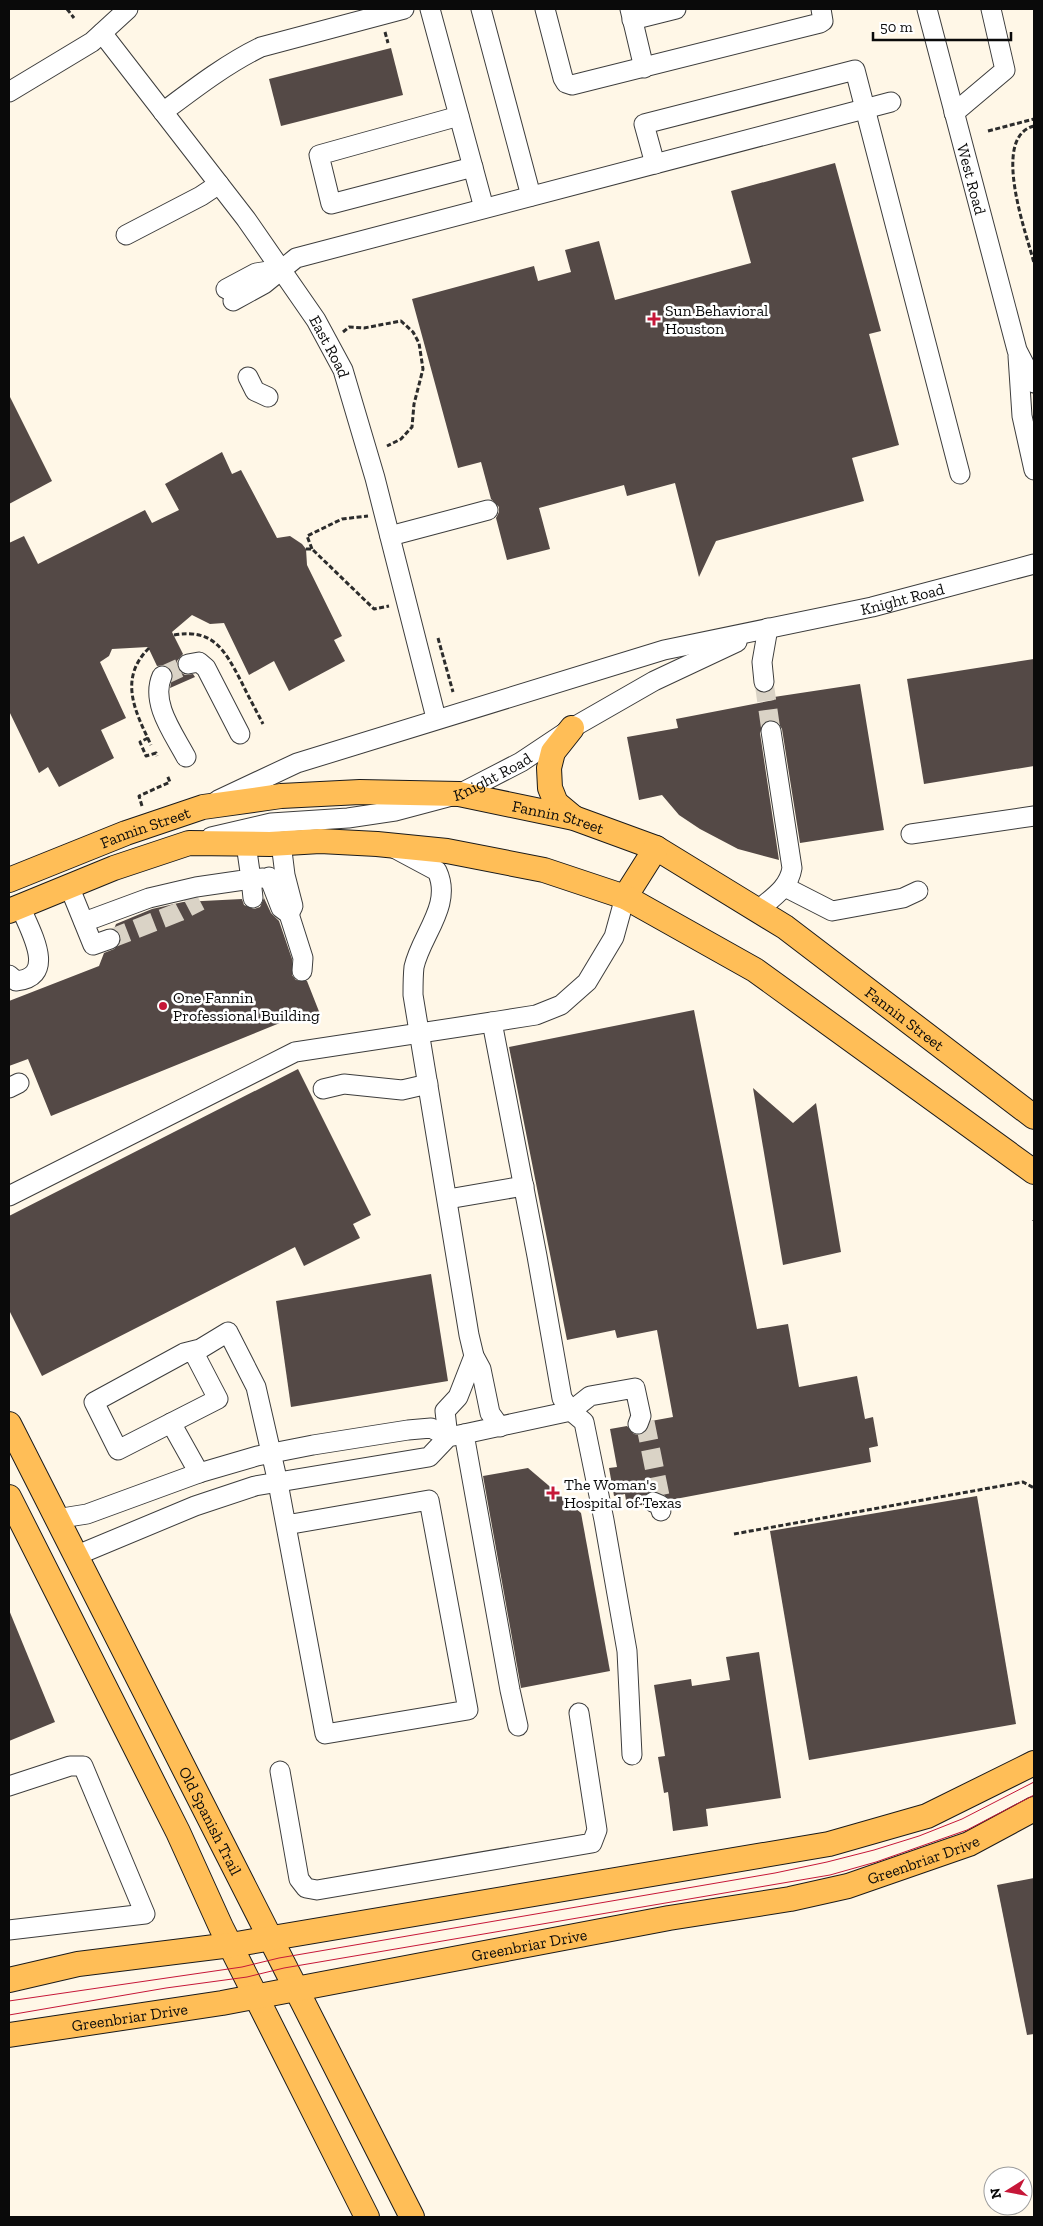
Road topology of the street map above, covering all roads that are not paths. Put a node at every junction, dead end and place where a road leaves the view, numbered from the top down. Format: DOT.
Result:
graph roads {
  1 [pos="128,9"];
  2 [pos="404,9"];
  3 [pos="430,9"];
  4 [pos="481,9"];
  5 [pos="545,9"];
  6 [pos="676,9"];
  7 [pos="821,9"];
  8 [pos="927,9"];
  9 [pos="991,9"];
  10 [pos="631,14"];
  11 [pos="102,33"];
  12 [pos="644,68"];
  13 [pos="9,92"];
  14 [pos="891,102"];
  15 [pos="866,108"];
  16 [pos="164,112"];
  17 [pos="954,112"];
  18 [pos="459,116"];
  19 [pos="655,164"];
  20 [pos="473,168"];
  21 [pos="219,184"];
  22 [pos="531,196"];
  23 [pos="484,208"];
  24 [pos="126,235"];
  25 [pos="281,269"];
  26 [pos="230,295"];
  27 [pos="1018,350"];
  28 [pos="1034,383"];
  29 [pos="1034,470"];
  30 [pos="960,474"];
  31 [pos="488,510"];
  32 [pos="390,536"];
  33 [pos="1034,564"];
  34 [pos="768,628"];
  35 [pos="188,664"];
  36 [pos="162,676"];
  37 [pos="764,682"];
  38 [pos="436,718"];
  39 [pos="572,728"];
  40 [pos="771,731"];
  41 [pos="240,734"];
  42 [pos="186,758"];
  43 [pos="459,794"];
  44 [pos="203,807"];
  45 [pos="1034,816"];
  46 [pos="574,818"];
  47 [pos="910,834"];
  48 [pos="189,843"];
  49 [pos="281,843"];
  50 [pos="246,844"];
  51 [pos="391,846"];
  52 [pos="656,848"];
  53 [pos="71,855"];
  54 [pos="277,876"];
  55 [pos="251,879"];
  56 [pos="9,880"];
  57 [pos="76,883"];
  58 [pos="785,887"];
  59 [pos="918,891"];
  60 [pos="625,897"];
  61 [pos="253,898"];
  62 [pos="14,908"];
  63 [pos="758,910"];
  64 [pos="84,922"];
  65 [pos="110,939"];
  66 [pos="302,971"];
  67 [pos="9,975"];
  68 [pos="492,1022"];
  69 [pos="419,1034"];
  70 [pos="428,1084"];
  71 [pos="323,1089"];
  72 [pos="1034,1117"];
  73 [pos="1034,1172"];
  74 [pos="524,1186"];
  75 [pos="9,1196"];
  76 [pos="448,1199"];
  77 [pos="193,1351"];
  78 [pos="474,1356"];
  79 [pos="571,1411"];
  80 [pos="641,1421"];
  81 [pos="171,1423"];
  82 [pos="9,1424"];
  83 [pos="500,1427"];
  84 [pos="456,1436"];
  85 [pos="271,1454"];
  86 [pos="199,1472"];
  87 [pos="278,1482"];
  88 [pos="9,1500"];
  89 [pos="56,1519"];
  90 [pos="286,1525"];
  91 [pos="75,1556"];
  92 [pos="100,1606"];
  93 [pos="70,1620"];
  94 [pos="579,1713"];
  95 [pos="518,1726"];
  96 [pos="632,1755"];
  97 [pos="1034,1763"];
  98 [pos="280,1771"];
  99 [pos="9,1786"];
  100 [pos="193,1787"];
  101 [pos="164,1803"];
  102 [pos="1034,1809"];
  103 [pos="9,1930"];
  104 [pos="268,1938"];
  105 [pos="230,1945"];
  106 [pos="9,1980"];
  107 [pos="296,1990"];
  108 [pos="257,1997"];
  109 [pos="9,2035"];
  110 [pos="367,2217"];
  111 [pos="412,2217"];
  1 -- 11 [label="street"];
  2 -- 16 [label="street"];
  3 -- 18 [label="street"];
  4 -- 22 [label="street"];
  5 -- 12 [label="street"];
  6 -- 10 [label="street"];
  7 -- 12 [label="street"];
  8 -- 17 [label="street, West Road"];
  9 -- 17 [label="street"];
  10 -- 12 [label="street"];
  11 -- 13 [label="street"];
  11 -- 16 [label="street, East Road"];
  14 -- 15 [label="street"];
  15 -- 19 [label="street"];
  15 -- 19 [label="street"];
  15 -- 30 [label="street"];
  16 -- 21 [label="street, East Road"];
  17 -- 27 [label="street, West Road"];
  18 -- 20 [label="street"];
  18 -- 20 [label="street"];
  19 -- 22 [label="street"];
  20 -- 23 [label="street"];
  21 -- 24 [label="street"];
  21 -- 25 [label="street, East Road"];
  22 -- 23 [label="street"];
  23 -- 25 [label="street"];
  25 -- 26 [label="street"];
  25 -- 32 [label="street, East Road"];
  27 -- 28 [label="street, West Road"];
  27 -- 29 [label="street, West Road"];
  31 -- 32 [label="street"];
  32 -- 38 [label="street, East Road"];
  33 -- 34 [label="street, Knight Road"];
  34 -- 37 [label="street"];
  34 -- 38 [label="street, Knight Road"];
  34 -- 39 [label="street, Knight Road"];
  35 -- 41 [label="street"];
  36 -- 42 [label="street"];
  38 -- 44 [label="street, Knight Road"];
  39 -- 43 [label="street, Knight Road"];
  39 -- 46 [label="main road"];
  40 -- 58 [label="street"];
  43 -- 44 [label="main road, Fannin Street"];
  43 -- 46 [label="main road, Fannin Street"];
  43 -- 48 [label="street, Knight Road"];
  44 -- 53 [label="main road, Fannin Street"];
  45 -- 47 [label="street"];
  46 -- 52 [label="main road, Fannin Street"];
  48 -- 50 [label="main road, Fannin Street"];
  48 -- 57 [label="main road, Fannin Street"];
  49 -- 50 [label="main road, Fannin Street"];
  49 -- 51 [label="main road, Fannin Street"];
  49 -- 54 [label="street"];
  50 -- 55 [label="street"];
  51 -- 60 [label="main road, Fannin Street"];
  51 -- 69 [label="street"];
  52 -- 60 [label="main road"];
  52 -- 63 [label="main road, Fannin Street"];
  53 -- 56 [label="main road, Fannin Street"];
  53 -- 57 [label="main road"];
  54 -- 55 [label="street"];
  54 -- 66 [label="street"];
  55 -- 61 [label="street"];
  55 -- 64 [label="street"];
  57 -- 62 [label="main road, Fannin Street"];
  57 -- 64 [label="street"];
  58 -- 59 [label="street"];
  58 -- 63 [label="street"];
  60 -- 68 [label="street"];
  60 -- 73 [label="main road, Fannin Street"];
  62 -- 67 [label="street"];
  63 -- 72 [label="main road, Fannin Street"];
  64 -- 65 [label="street"];
  68 -- 69 [label="street"];
  68 -- 74 [label="street"];
  69 -- 70 [label="street"];
  69 -- 75 [label="street"];
  70 -- 71 [label="street"];
  70 -- 76 [label="street"];
  74 -- 76 [label="street"];
  74 -- 79 [label="street"];
  76 -- 78 [label="street"];
  77 -- 81 [label="street"];
  77 -- 81 [label="street"];
  77 -- 85 [label="street"];
  78 -- 83 [label="street"];
  78 -- 84 [label="street"];
  79 -- 80 [label="street"];
  79 -- 83 [label="street"];
  79 -- 96 [label="street"];
  81 -- 86 [label="street"];
  82 -- 89 [label="main road, Old Spanish Trail"];
  83 -- 84 [label="street"];
  84 -- 85 [label="street"];
  84 -- 87 [label="street"];
  84 -- 95 [label="street"];
  85 -- 86 [label="street"];
  85 -- 87 [label="street"];
  86 -- 89 [label="street"];
  87 -- 90 [label="street"];
  87 -- 91 [label="street"];
  88 -- 91 [label="main road"];
  88 -- 93 [label="main road, Old Spanish Trail"];
  89 -- 91 [label="main road, Old Spanish Trail"];
  90 -- 90 [label="street"];
  91 -- 92 [label="main road, Old Spanish Trail"];
  92 -- 93 [label="main road"];
  92 -- 100 [label="main road, Old Spanish Trail"];
  93 -- 101 [label="main road, Old Spanish Trail"];
  94 -- 98 [label="street"];
  97 -- 104 [label="main road"];
  99 -- 103 [label="street"];
  100 -- 101 [label="main road"];
  100 -- 104 [label="main road, Old Spanish Trail"];
  101 -- 105 [label="main road, Old Spanish Trail"];
  102 -- 107 [label="main road, Greenbriar Drive"];
  104 -- 105 [label="main road"];
  104 -- 107 [label="main road, Old Spanish Trail"];
  105 -- 106 [label="main road"];
  105 -- 108 [label="main road, Old Spanish Trail"];
  107 -- 108 [label="main road, Greenbriar Drive"];
  107 -- 111 [label="main road, Old Spanish Trail"];
  108 -- 109 [label="main road, Greenbriar Drive"];
  108 -- 110 [label="main road, Old Spanish Trail"];
}
